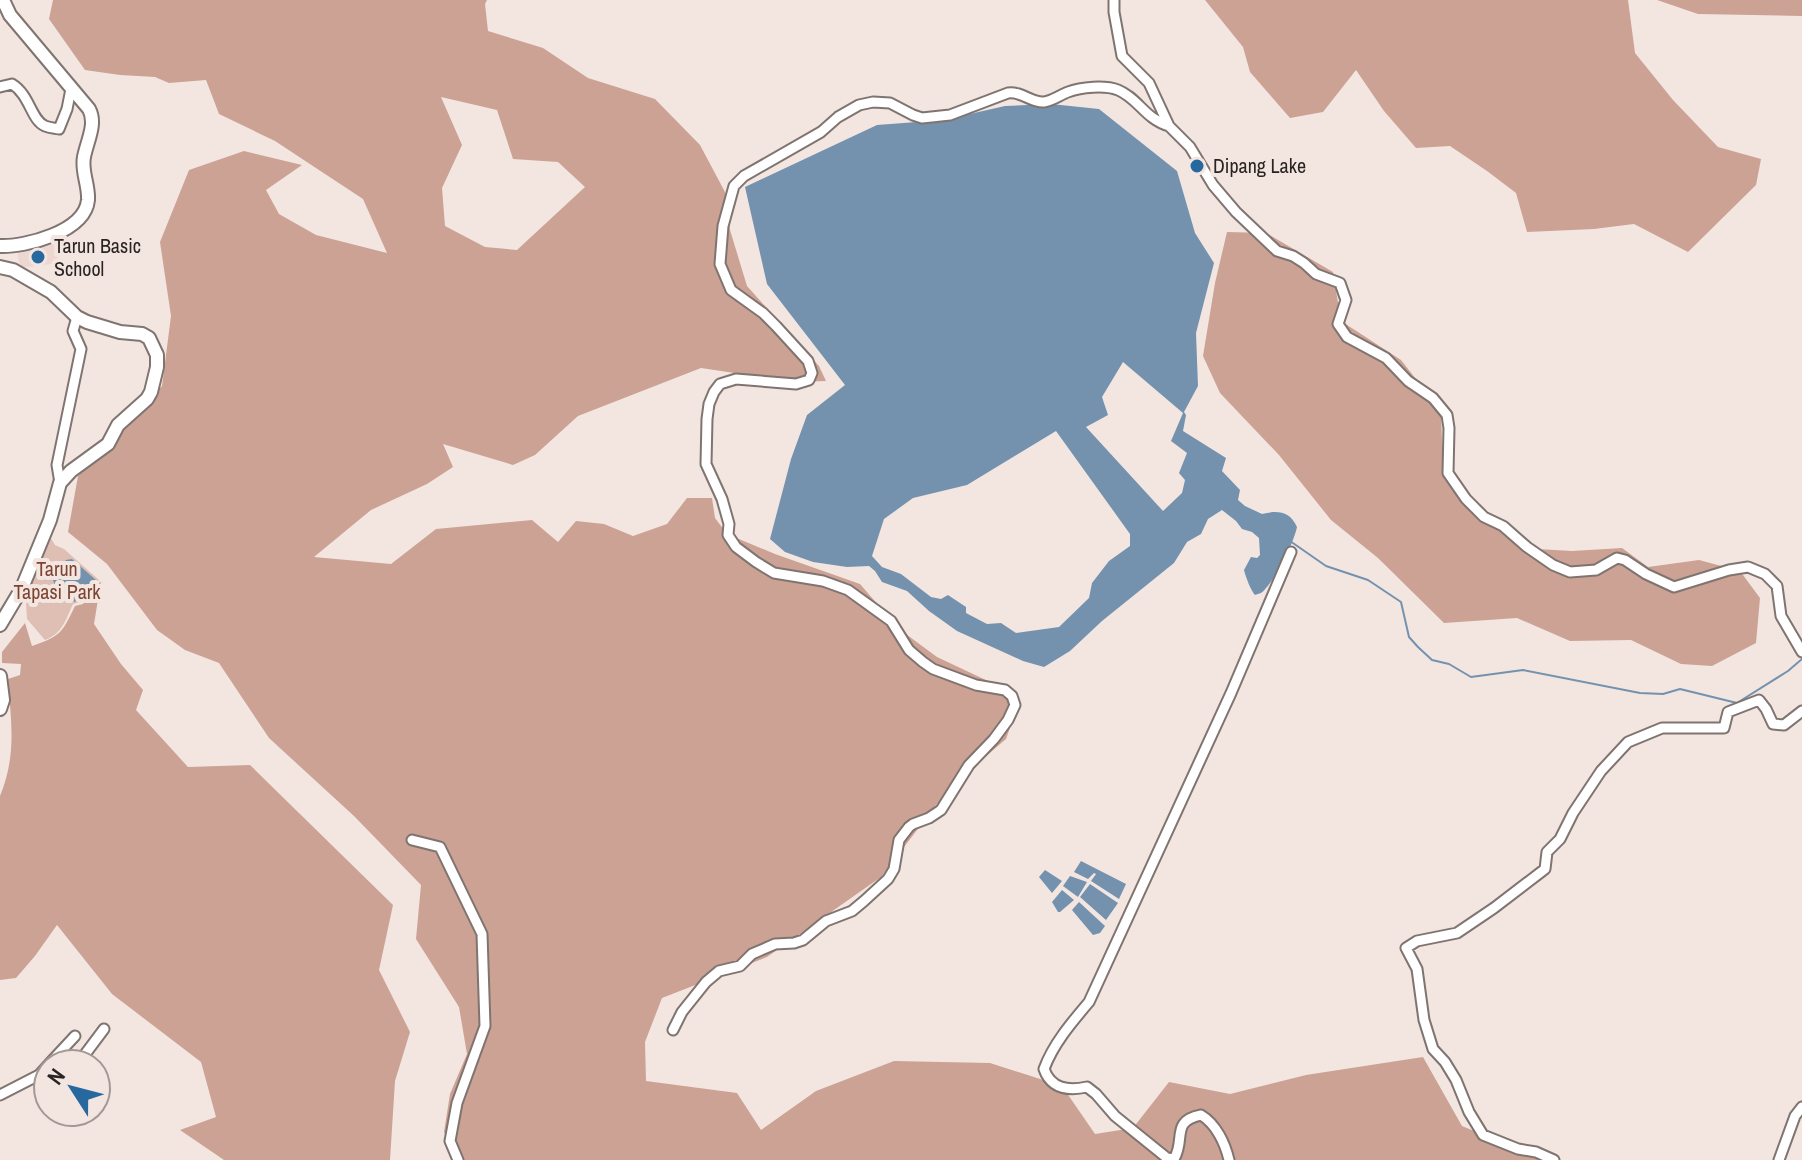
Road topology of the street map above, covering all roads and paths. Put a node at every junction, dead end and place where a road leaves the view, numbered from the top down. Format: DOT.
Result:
graph roads {
  1 [pos="3,0"];
  2 [pos="1114,0"];
  3 [pos="0,87"];
  4 [pos="71,89"];
  5 [pos="1169,126"];
  6 [pos="0,246"];
  7 [pos="0,267"];
  8 [pos="77,317"];
  9 [pos="60,483"];
  10 [pos="1291,552"];
  11 [pos="0,625"];
  12 [pos="1801,650"];
  13 [pos="0,676"];
  14 [pos="0,709"];
  15 [pos="1802,711"];
  16 [pos="412,840"];
  17 [pos="104,1029"];
  18 [pos="673,1030"];
  19 [pos="75,1036"];
  20 [pos="67,1045"];
  21 [pos="64,1048"];
  22 [pos="69,1048"];
  23 [pos="91,1048"];
  24 [pos="32,1079"];
  25 [pos="0,1095"];
  26 [pos="1802,1107"];
  27 [pos="458,1160"];
  28 [pos="1229,1160"];
  29 [pos="1554,1160"];
  30 [pos="1779,1160"];
  1 -- 4 [label="main road"];
  2 -- 5 [label="street"];
  3 -- 4 [label="street"];
  4 -- 6 [label="main road"];
  5 -- 12 [label="street"];
  5 -- 18 [label="street"];
  7 -- 8 [label="main road"];
  8 -- 9 [label="street"];
  8 -- 9 [label="main road"];
  9 -- 11 [label="main road"];
  10 -- 28 [label="street"];
  13 -- 14 [label="main road"];
  15 -- 29 [label="street"];
  16 -- 27 [label="street"];
  17 -- 23 [label="street"];
  19 -- 20 [label="street"];
  20 -- 21 [label="street"];
  20 -- 22 [label="street"];
  24 -- 25 [label="street"];
  26 -- 30 [label="street"];
}
